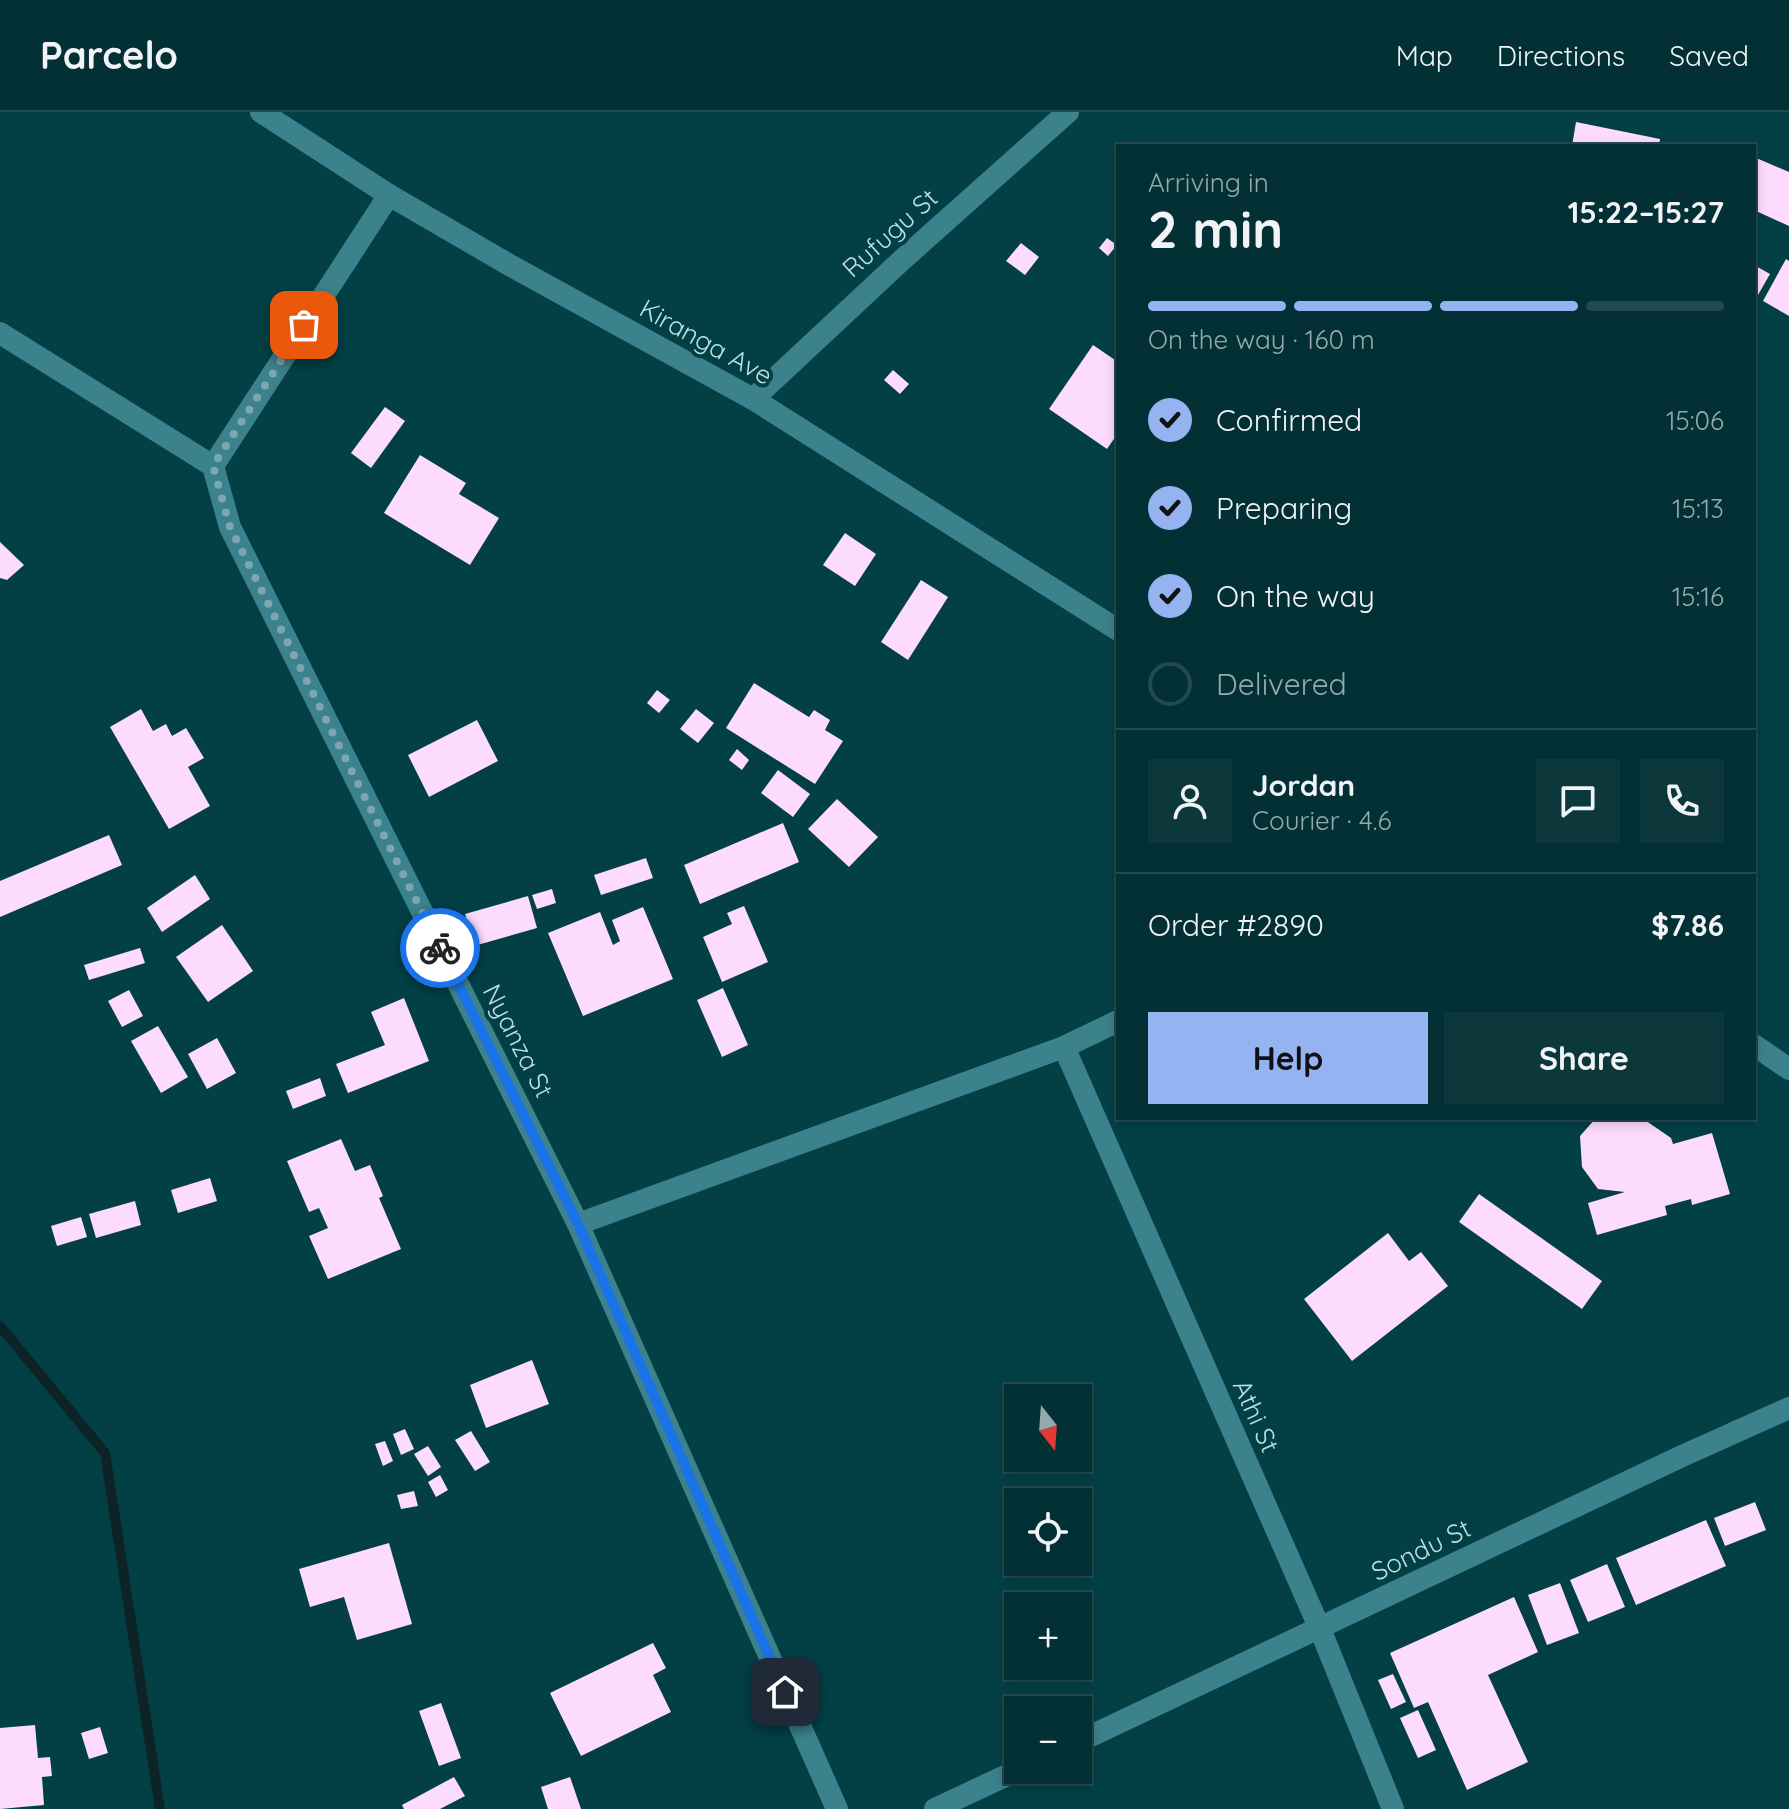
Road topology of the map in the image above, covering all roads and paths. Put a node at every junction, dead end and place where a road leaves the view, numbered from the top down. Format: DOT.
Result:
graph roads {
  1 [pos="261,112"];
  2 [pos="1068,112"];
  3 [pos="389,195"];
  4 [pos="0,333"];
  5 [pos="753,399"];
  6 [pos="213,466"];
  7 [pos="1116,629"];
  8 [pos="1116,1022"];
  9 [pos="1756,1046"];
  10 [pos="1064,1047"];
  11 [pos="1789,1069"];
  12 [pos="578,1224"];
  13 [pos="1789,1408"];
  14 [pos="1320,1629"];
  15 [pos="1092,1735"];
  16 [pos="1004,1777"];
  17 [pos="837,1809"];
  18 [pos="935,1809"];
  19 [pos="1393,1809"];
  1 -- 3 [label="street, Kiranga Ave"];
  2 -- 5 [label="street, Rufugu St"];
  3 -- 5 [label="street, Kiranga Ave"];
  3 -- 6 [label="street"];
  4 -- 6 [label="street"];
  5 -- 7 [label="street, Kiranga Ave"];
  6 -- 12 [label="street, Nyanza St"];
  8 -- 10 [label="street"];
  9 -- 11 [label="street"];
  10 -- 12 [label="street"];
  10 -- 14 [label="street, Athi St"];
  12 -- 17 [label="street, Nyanza St"];
  13 -- 14 [label="street, Sondu St"];
  14 -- 15 [label="street, Sondu St"];
  14 -- 19 [label="street, Athi St"];
  16 -- 18 [label="street"];
}
